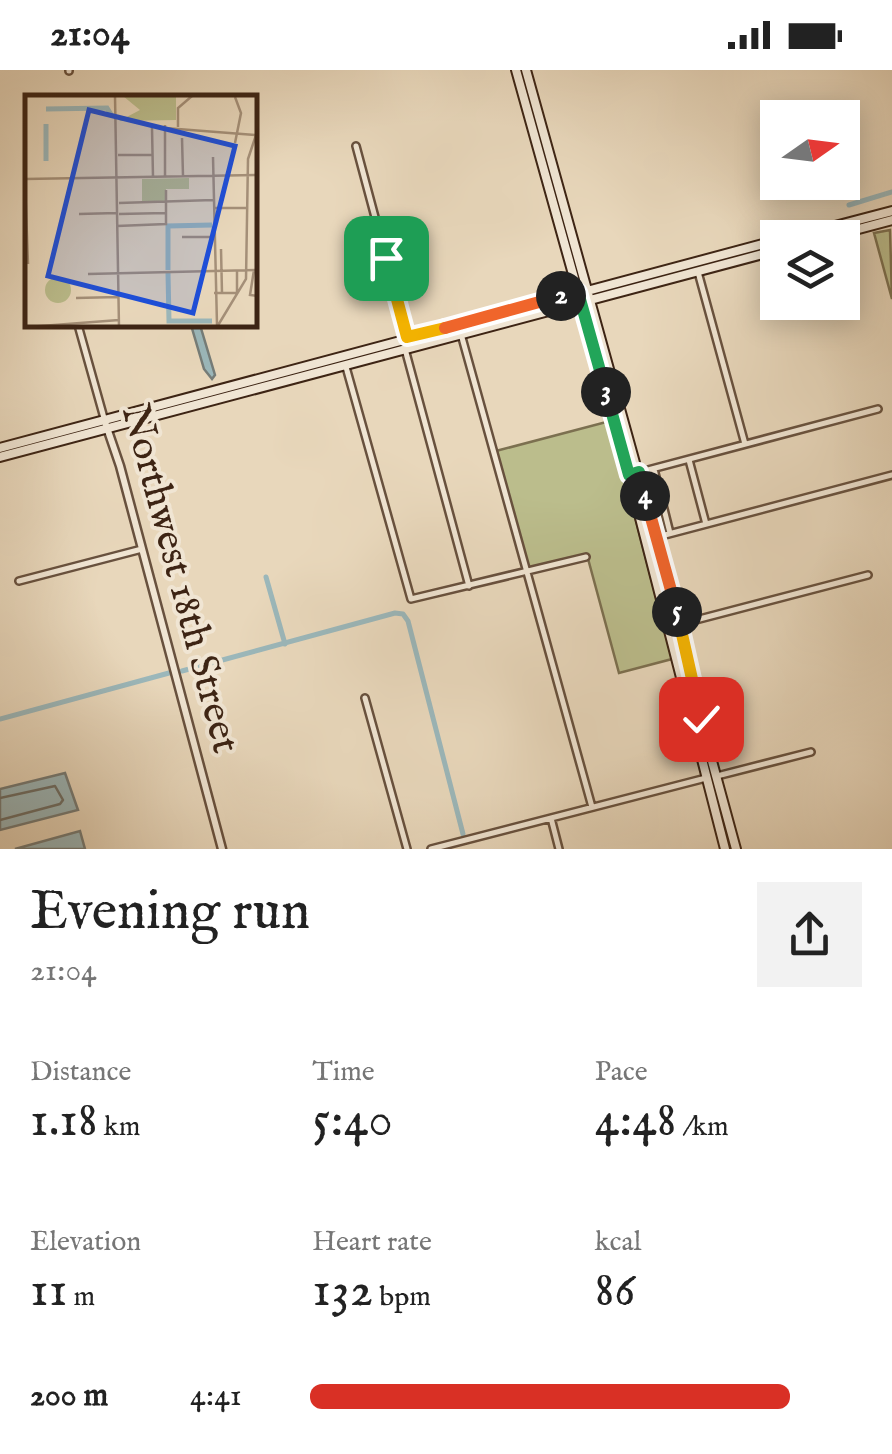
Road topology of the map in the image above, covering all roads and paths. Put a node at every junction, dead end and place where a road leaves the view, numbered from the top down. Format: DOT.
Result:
graph roads {
  1 [pos="516,70"];
  2 [pos="526,70"];
  3 [pos="356,146"];
  4 [pos="891,216"];
  5 [pos="860,223"];
  6 [pos="860,228"];
  7 [pos="760,246"];
  8 [pos="760,248"];
  9 [pos="760,255"];
  10 [pos="746,259"];
  11 [pos="698,272"];
  12 [pos="589,290"];
  13 [pos="578,292"];
  14 [pos="592,300"];
  15 [pos="581,303"];
  16 [pos="459,324"];
  17 [pos="79,328"];
  18 [pos="461,334"];
  19 [pos="407,337"];
  20 [pos="450,337"];
  21 [pos="405,349"];
  22 [pos="344,360"];
  23 [pos="232,385"];
  24 [pos="200,403"];
  25 [pos="878,409"];
  26 [pos="106,424"];
  27 [pos="745,444"];
  28 [pos="0,448"];
  29 [pos="0,457"];
  30 [pos="690,460"];
  31 [pos="654,469"];
  32 [pos="634,474"];
  33 [pos="892,476"];
  34 [pos="706,524"];
  35 [pos="670,533"];
  36 [pos="656,537"];
  37 [pos="646,540"];
  38 [pos="142,549"];
  39 [pos="586,557"];
  40 [pos="526,571"];
  41 [pos="868,574"];
  42 [pos="19,581"];
  43 [pos="469,586"];
  44 [pos="680,625"];
  45 [pos="669,628"];
  46 [pos="365,698"];
  47 [pos="811,752"];
  48 [pos="711,778"];
  49 [pos="592,807"];
  50 [pos="551,818"];
  51 [pos="222,849"];
  52 [pos="407,849"];
  53 [pos="431,849"];
  54 [pos="559,849"];
  55 [pos="725,849"];
  56 [pos="736,849"];
  1 -- 13 [label="main road"];
  2 -- 12 [label="main road"];
  3 -- 19 [label="street"];
  4 -- 5 [label="main road"];
  4 -- 6 [label="main road"];
  7 -- 12 [label="main road"];
  8 -- 10 [label="main road"];
  9 -- 10 [label="main road"];
  10 -- 11 [label="main road"];
  11 -- 14 [label="main road"];
  11 -- 27 [label="street"];
  12 -- 13 [label="main road"];
  12 -- 14 [label="main road"];
  13 -- 15 [label="main road"];
  13 -- 16 [label="main road"];
  14 -- 15 [label="main road"];
  14 -- 32 [label="main road"];
  15 -- 18 [label="main road"];
  15 -- 32 [label="main road"];
  16 -- 19 [label="main road"];
  16 -- 20 [label="main road"];
  17 -- 26 [label="street, Northwest 18th Street"];
  18 -- 20 [label="main road"];
  18 -- 40 [label="street"];
  19 -- 22 [label="main road"];
  20 -- 21 [label="main road"];
  21 -- 22 [label="main road"];
  21 -- 43 [label="street"];
  22 -- 23 [label="main road"];
  22 -- 24 [label="main road"];
  22 -- 43 [label="street"];
  23 -- 24 [label="main road"];
  23 -- 26 [label="main road"];
  24 -- 26 [label="main road"];
  25 -- 27 [label="street"];
  26 -- 28 [label="main road"];
  26 -- 29 [label="main road"];
  26 -- 38 [label="street, Northwest 18th Street"];
  27 -- 30 [label="street"];
  30 -- 31 [label="street"];
  30 -- 34 [label="street"];
  31 -- 32 [label="street"];
  31 -- 35 [label="street"];
  32 -- 36 [label="main road"];
  32 -- 37 [label="main road"];
  33 -- 34 [label="street"];
  34 -- 35 [label="street"];
  35 -- 36 [label="street"];
  36 -- 37 [label="street"];
  36 -- 44 [label="main road"];
  37 -- 45 [label="main road"];
  38 -- 42 [label="street"];
  38 -- 51 [label="street, Northwest 18th Street"];
  39 -- 40 [label="street"];
  40 -- 43 [label="street"];
  40 -- 49 [label="street"];
  41 -- 44 [label="street"];
  44 -- 45 [label="street"];
  44 -- 48 [label="main road"];
  45 -- 48 [label="main road"];
  46 -- 52 [label="street"];
  47 -- 48 [label="street"];
  48 -- 49 [label="street"];
  48 -- 55 [label="main road"];
  48 -- 56 [label="main road"];
  49 -- 50 [label="street"];
  50 -- 53 [label="street"];
  50 -- 54 [label="street"];
}
